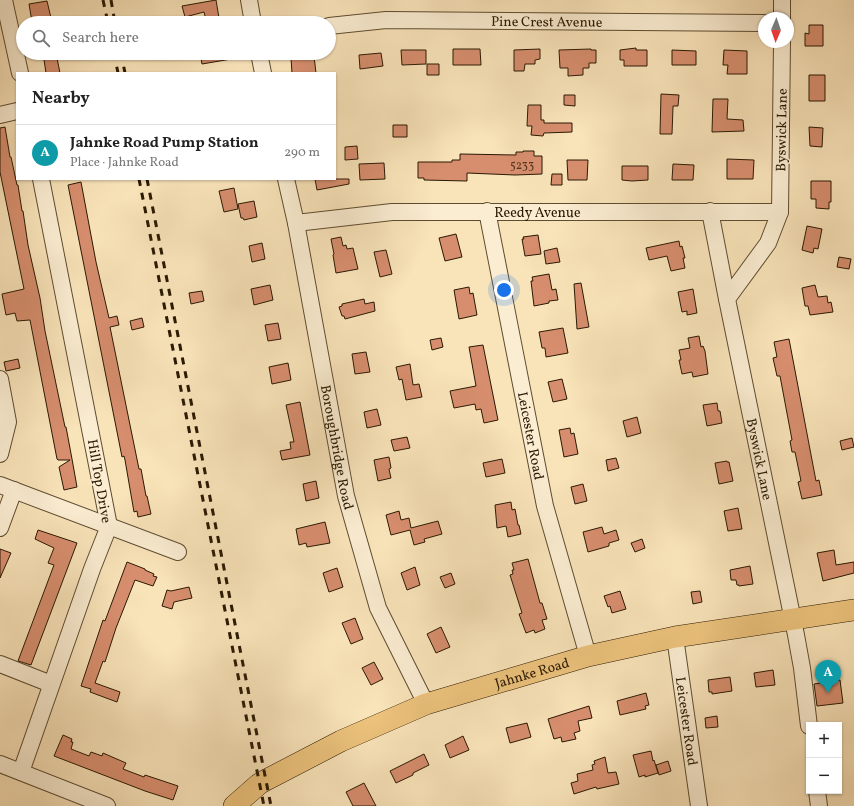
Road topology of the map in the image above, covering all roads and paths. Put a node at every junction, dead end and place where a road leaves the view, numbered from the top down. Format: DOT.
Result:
graph roads {
  1 [pos="4,0"];
  2 [pos="249,0"];
  3 [pos="782,0"];
  4 [pos="782,12"];
  5 [pos="252,16"];
  6 [pos="758,23"];
  7 [pos="336,25"];
  8 [pos="782,48"];
  9 [pos="16,55"];
  10 [pos="17,60"];
  11 [pos="260,60"];
  12 [pos="20,72"];
  13 [pos="263,72"];
  14 [pos="16,111"];
  15 [pos="0,115"];
  16 [pos="41,180"];
  17 [pos="286,180"];
  18 [pos="487,211"];
  19 [pos="710,211"];
  20 [pos="780,212"];
  21 [pos="296,223"];
  22 [pos="727,299"];
  23 [pos="0,379"];
  24 [pos="0,454"];
  25 [pos="7,488"];
  26 [pos="110,526"];
  27 [pos="0,528"];
  28 [pos="178,552"];
  29 [pos="854,610"];
  30 [pos="793,618"];
  31 [pos="675,637"];
  32 [pos="588,656"];
  33 [pos="0,664"];
  34 [pos="51,684"];
  35 [pos="426,704"];
  36 [pos="809,722"];
  37 [pos="0,764"];
  38 [pos="21,772"];
  39 [pos="817,794"];
  40 [pos="107,806"];
  41 [pos="234,806"];
  42 [pos="699,806"];
  43 [pos="819,806"];
  1 -- 9 [label="street"];
  2 -- 5 [label="street"];
  3 -- 4 [label="street"];
  6 -- 7 [label="street, Pine Crest Avenue"];
  8 -- 20 [label="street, Byswick Lane"];
  10 -- 12 [label="street"];
  11 -- 13 [label="street"];
  14 -- 15 [label="street"];
  16 -- 26 [label="street, Hill Top Drive"];
  17 -- 21 [label="street, Boroughbridge Road"];
  18 -- 19 [label="street, Reedy Avenue"];
  18 -- 21 [label="street, Reedy Avenue"];
  18 -- 32 [label="street, Leicester Road"];
  19 -- 20 [label="street, Reedy Avenue"];
  19 -- 22 [label="street, Byswick Lane"];
  20 -- 22 [label="street, Byswick Lane"];
  21 -- 35 [label="street, Boroughbridge Road"];
  22 -- 30 [label="street, Byswick Lane"];
  23 -- 24 [label="street"];
  25 -- 26 [label="street"];
  25 -- 27 [label="street"];
  26 -- 28 [label="street"];
  26 -- 34 [label="street, Hill Top Drive"];
  29 -- 30 [label="main road, Jahnke Road"];
  30 -- 31 [label="main road, Jahnke Road"];
  30 -- 36 [label="street, Byswick Lane"];
  31 -- 32 [label="main road, Jahnke Road"];
  31 -- 42 [label="street, Leicester Road"];
  32 -- 35 [label="main road, Jahnke Road"];
  33 -- 34 [label="street"];
  34 -- 38 [label="street, Hill Top Drive"];
  35 -- 41 [label="main road, Jahnke Road"];
  37 -- 38 [label="street"];
  38 -- 40 [label="street"];
  39 -- 43 [label="street"];
}
